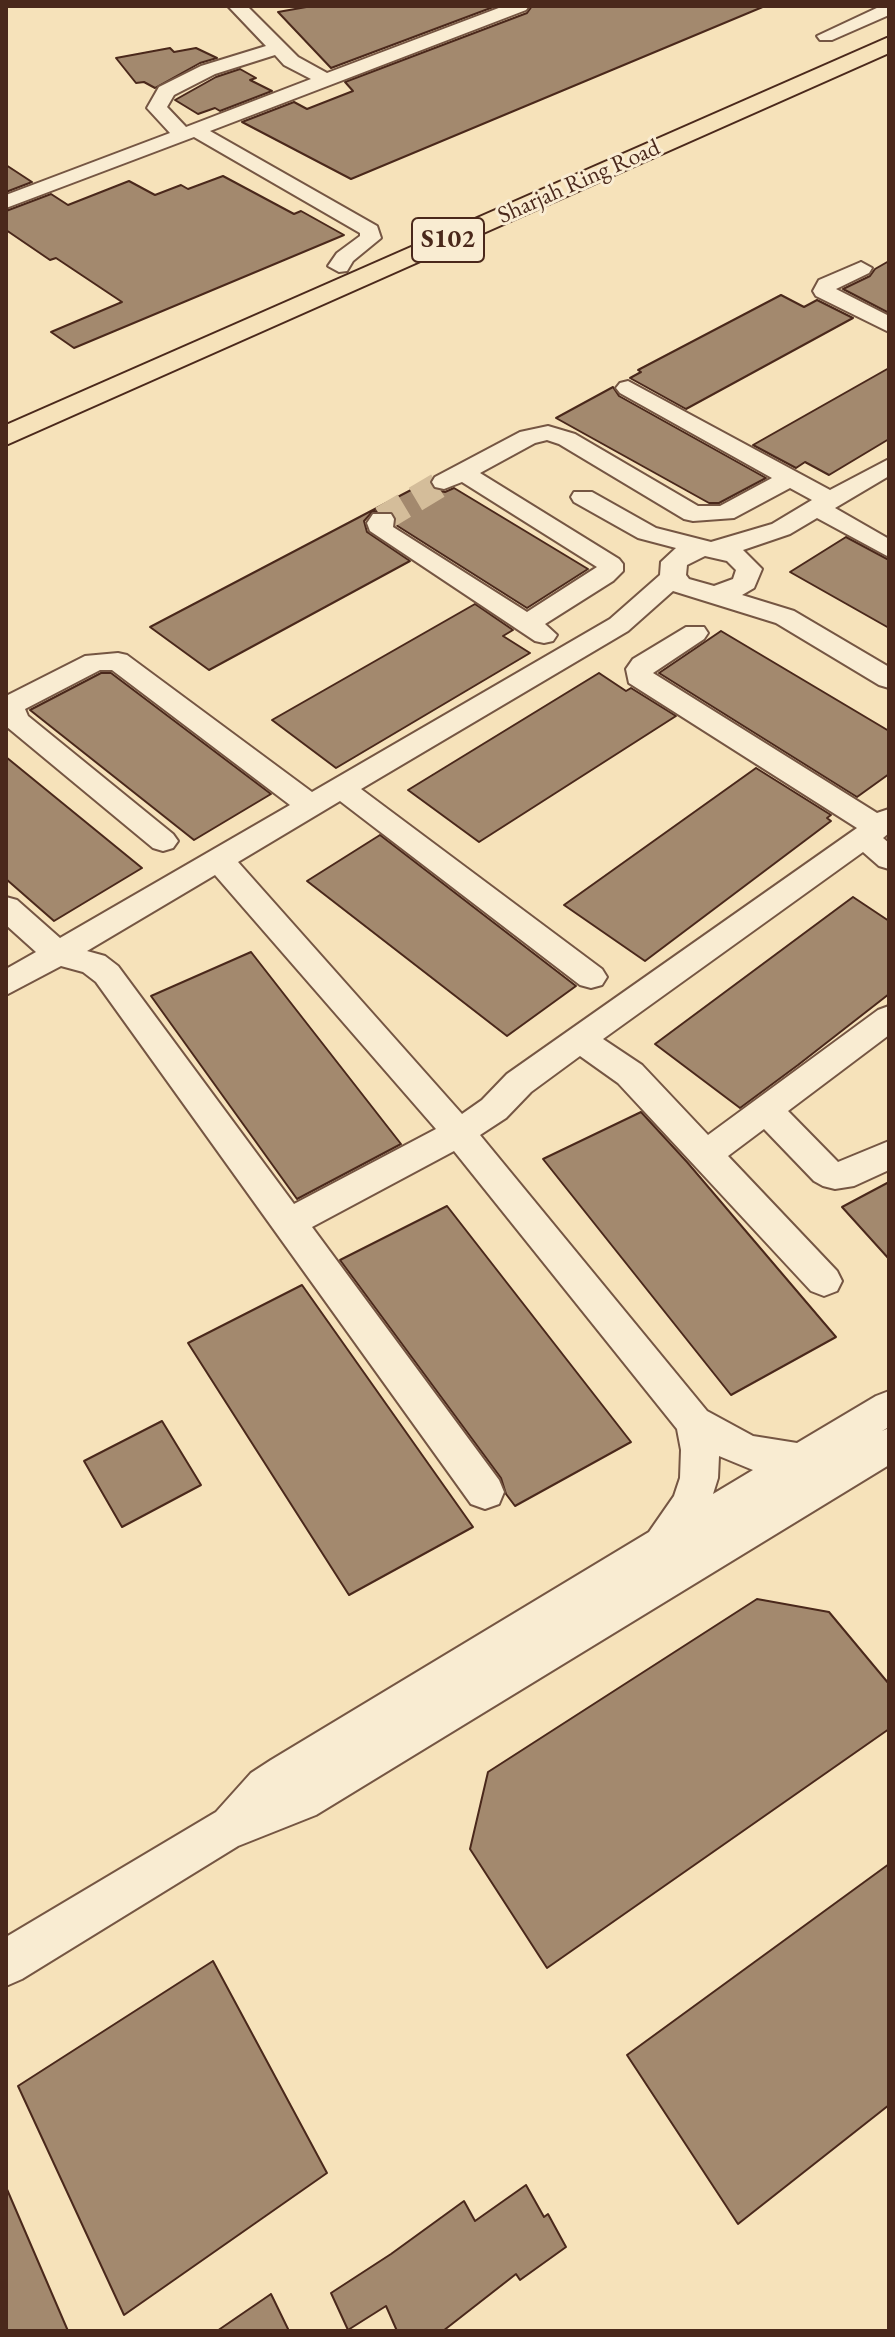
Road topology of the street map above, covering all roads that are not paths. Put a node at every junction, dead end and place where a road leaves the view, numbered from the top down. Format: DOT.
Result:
graph roads {
  1 [pos="237,6"];
  2 [pos="520,6"];
  3 [pos="868,6"];
  4 [pos="889,8"];
  5 [pos="853,15"];
  6 [pos="889,25"];
  7 [pos="889,44"];
  8 [pos="821,47"];
  9 [pos="277,48"];
  10 [pos="326,80"];
  11 [pos="189,132"];
  12 [pos="6,202"];
  13 [pos="339,266"];
  14 [pos="861,268"];
  15 [pos="889,325"];
  16 [pos="211,346"];
  17 [pos="628,388"];
  18 [pos="6,411"];
  19 [pos="6,436"];
  20 [pos="6,453"];
  21 [pos="889,466"];
  22 [pos="790,478"];
  23 [pos="583,497"];
  24 [pos="823,504"];
  25 [pos="382,519"];
  26 [pos="631,526"];
  27 [pos="781,529"];
  28 [pos="707,549"];
  29 [pos="889,549"];
  30 [pos="672,573"];
  31 [pos="749,573"];
  32 [pos="707,594"];
  33 [pos="785,617"];
  34 [pos="527,624"];
  35 [pos="619,625"];
  36 [pos="695,633"];
  37 [pos="571,653"];
  38 [pos="889,679"];
  39 [pos="341,788"];
  40 [pos="311,806"];
  41 [pos="877,828"];
  42 [pos="163,841"];
  43 [pos="889,859"];
  44 [pos="210,865"];
  45 [pos="6,908"];
  46 [pos="58,954"];
  47 [pos="591,977"];
  48 [pos="6,984"];
  49 [pos="889,1018"];
  50 [pos="578,1041"];
  51 [pos="766,1109"];
  52 [pos="452,1126"];
  53 [pos="889,1154"];
  54 [pos="705,1155"];
  55 [pos="289,1223"];
  56 [pos="824,1281"];
  57 [pos="889,1407"];
  58 [pos="694,1423"];
  59 [pos="889,1445"];
  60 [pos="803,1460"];
  61 [pos="485,1492"];
  62 [pos="653,1549"];
  63 [pos="224,1830"];
  64 [pos="6,1963"];
  1 -- 9 [label="street"];
  2 -- 10 [label="street"];
  3 -- 4 [label="street"];
  4 -- 5 [label="street"];
  5 -- 8 [label="street"];
  6 -- 8 [label="highway, Sharjah Ring Road / S102"];
  7 -- 16 [label="highway, Sharjah Ring Road / S102"];
  8 -- 13 [label="highway, Sharjah Ring Road / S102"];
  9 -- 10 [label="street"];
  9 -- 11 [label="street"];
  10 -- 11 [label="street"];
  11 -- 12 [label="street"];
  11 -- 13 [label="street"];
  13 -- 18 [label="highway, Sharjah Ring Road / S102"];
  14 -- 15 [label="street"];
  16 -- 19 [label="highway, Sharjah Ring Road / S102"];
  16 -- 20 [label="highway"];
  17 -- 22 [label="street"];
  21 -- 24 [label="street"];
  22 -- 24 [label="street"];
  22 -- 34 [label="street"];
  23 -- 26 [label="street"];
  24 -- 27 [label="street"];
  24 -- 29 [label="street"];
  25 -- 34 [label="street"];
  26 -- 28 [label="street"];
  26 -- 30 [label="street"];
  27 -- 28 [label="street"];
  27 -- 31 [label="street"];
  28 -- 30 [label="street"];
  28 -- 31 [label="street"];
  30 -- 32 [label="street"];
  30 -- 35 [label="street"];
  31 -- 32 [label="street"];
  31 -- 33 [label="street"];
  32 -- 33 [label="street"];
  32 -- 35 [label="street"];
  33 -- 38 [label="street"];
  34 -- 37 [label="street"];
  35 -- 37 [label="street"];
  36 -- 41 [label="street"];
  37 -- 39 [label="street"];
  39 -- 40 [label="street"];
  39 -- 47 [label="street"];
  40 -- 42 [label="street"];
  40 -- 44 [label="street"];
  41 -- 43 [label="street"];
  41 -- 50 [label="street"];
  44 -- 46 [label="street"];
  44 -- 52 [label="street"];
  45 -- 46 [label="street"];
  46 -- 48 [label="street"];
  46 -- 55 [label="street"];
  49 -- 51 [label="street"];
  50 -- 52 [label="street"];
  50 -- 54 [label="street"];
  51 -- 53 [label="street"];
  51 -- 54 [label="street"];
  52 -- 55 [label="street"];
  52 -- 58 [label="street"];
  54 -- 56 [label="street"];
  55 -- 61 [label="street"];
  57 -- 60 [label="street"];
  58 -- 60 [label="street"];
  58 -- 62 [label="street"];
  59 -- 63 [label="street"];
  60 -- 62 [label="street"];
  62 -- 63 [label="street"];
  63 -- 64 [label="street"];
}
